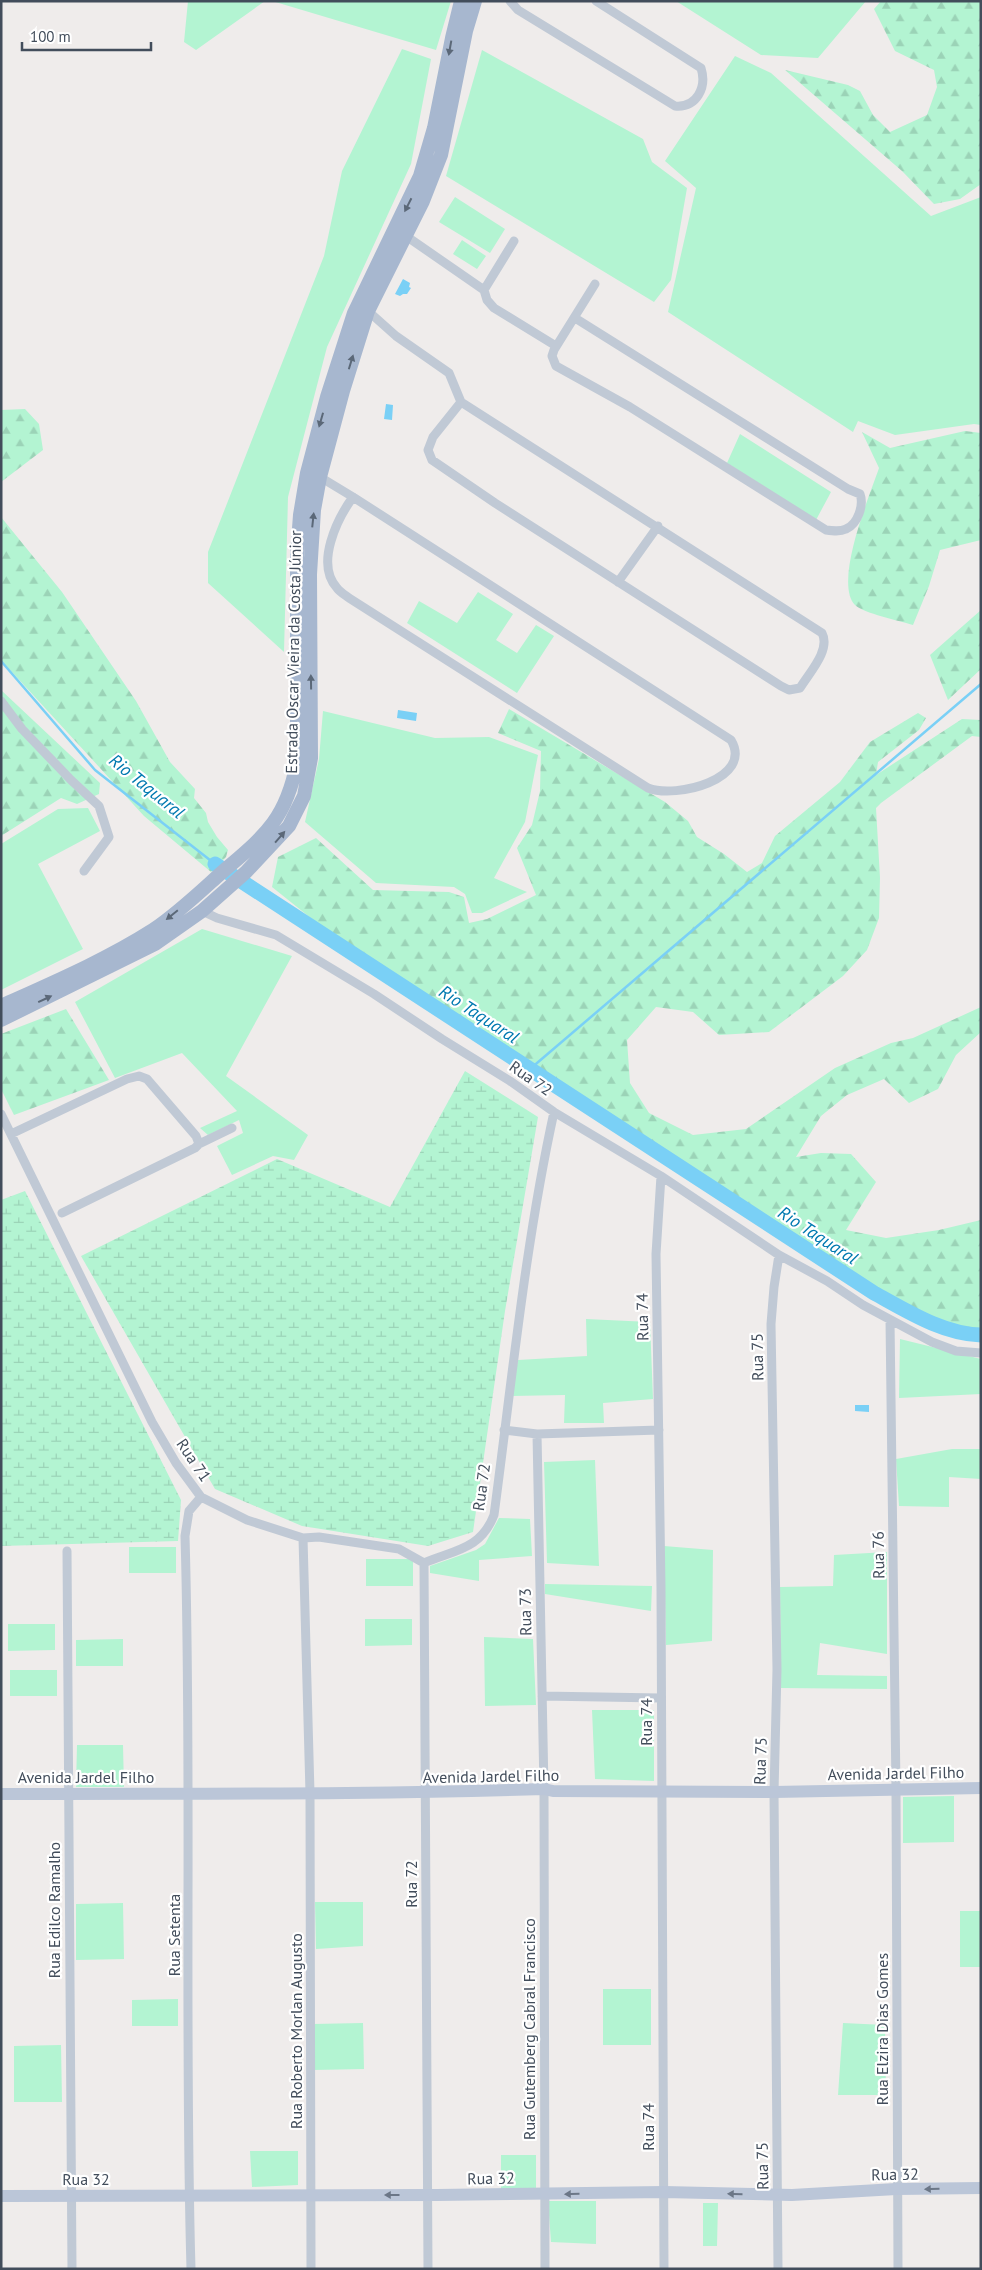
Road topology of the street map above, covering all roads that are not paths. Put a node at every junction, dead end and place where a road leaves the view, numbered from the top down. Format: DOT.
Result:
graph roads {
  1 [pos="462,1"];
  2 [pos="475,1"];
  3 [pos="510,1"];
  4 [pos="596,1"];
  5 [pos="406,236"];
  6 [pos="514,241"];
  7 [pos="595,284"];
  8 [pos="484,290"];
  9 [pos="368,311"];
  10 [pos="575,318"];
  11 [pos="556,346"];
  12 [pos="461,402"];
  13 [pos="320,478"];
  14 [pos="353,498"];
  15 [pos="658,526"];
  16 [pos="618,582"];
  17 [pos="1,701"];
  18 [pos="84,871"];
  19 [pos="202,911"];
  20 [pos="1,1006"];
  21 [pos="1,1020"];
  22 [pos="554,1112"];
  23 [pos="1,1114"];
  24 [pos="232,1128"];
  25 [pos="11,1134"];
  26 [pos="199,1144"];
  27 [pos="661,1176"];
  28 [pos="62,1212"];
  29 [pos="779,1255"];
  30 [pos="890,1320"];
  31 [pos="981,1353"];
  32 [pos="504,1430"];
  33 [pos="659,1430"];
  34 [pos="537,1434"];
  35 [pos="201,1497"];
  36 [pos="303,1538"];
  37 [pos="67,1551"];
  38 [pos="424,1563"];
  39 [pos="542,1696"];
  40 [pos="660,1698"];
  41 [pos="981,1788"];
  42 [pos="896,1789"];
  43 [pos="544,1790"];
  44 [pos="661,1791"];
  45 [pos="774,1792"];
  46 [pos="189,1793"];
  47 [pos="310,1793"];
  48 [pos="1,1794"];
  49 [pos="68,1794"];
  50 [pos="425,1794"];
  51 [pos="981,2188"];
  52 [pos="896,2189"];
  53 [pos="664,2192"];
  54 [pos="544,2193"];
  55 [pos="311,2194"];
  56 [pos="71,2195"];
  57 [pos="189,2195"];
  58 [pos="428,2195"];
  59 [pos="778,2195"];
  60 [pos="1,2196"];
  61 [pos="72,2269"];
  62 [pos="191,2269"];
  63 [pos="311,2269"];
  64 [pos="428,2269"];
  65 [pos="545,2269"];
  66 [pos="664,2269"];
  67 [pos="778,2269"];
  68 [pos="898,2269"];
  1 -- 20 [label="main road, Estrada Oscar Vieira da Costa Júnior, one-way"];
  2 -- 5 [label="main road, Estrada Oscar Vieira da Costa Júnior"];
  3 -- 4 [label="street"];
  5 -- 8 [label="street"];
  5 -- 9 [label="main road, Estrada Oscar Vieira da Costa Júnior"];
  6 -- 8 [label="street"];
  7 -- 10 [label="street"];
  8 -- 11 [label="street"];
  9 -- 12 [label="street"];
  13 -- 9 [label="main road, Estrada Oscar Vieira da Costa Júnior, one-way"];
  10 -- 11 [label="street"];
  10 -- 11 [label="street"];
  12 -- 15 [label="street"];
  12 -- 16 [label="street"];
  13 -- 14 [label="street"];
  19 -- 13 [label="main road, Estrada Oscar Vieira da Costa Júnior, one-way"];
  14 -- 14 [label="street"];
  15 -- 16 [label="street"];
  15 -- 16 [label="street"];
  17 -- 18 [label="street"];
  21 -- 19 [label="main road, Estrada Oscar Vieira da Costa Júnior, one-way"];
  19 -- 22 [label="street, Rua 72"];
  22 -- 27 [label="street"];
  22 -- 32 [label="street, Rua 72"];
  23 -- 25 [label="street, Rua 71"];
  24 -- 26 [label="street"];
  25 -- 26 [label="street"];
  25 -- 35 [label="street, Rua 71"];
  26 -- 28 [label="street"];
  27 -- 29 [label="street"];
  27 -- 33 [label="street, Rua 74"];
  29 -- 30 [label="street"];
  29 -- 45 [label="street, Rua 75"];
  30 -- 31 [label="street"];
  30 -- 42 [label="street, Rua 76"];
  32 -- 34 [label="street"];
  32 -- 38 [label="street, Rua 72"];
  33 -- 34 [label="street"];
  33 -- 40 [label="street, Rua 74"];
  34 -- 39 [label="street, Rua 73"];
  35 -- 36 [label="street, Rua 71"];
  35 -- 46 [label="street, Rua Setenta"];
  36 -- 38 [label="street, Rua 71"];
  36 -- 47 [label="street"];
  37 -- 49 [label="street, Rua Edilco Ramalho"];
  38 -- 50 [label="street, Rua 72"];
  39 -- 40 [label="street"];
  39 -- 43 [label="street, Rua 73"];
  40 -- 44 [label="street, Rua 74"];
  41 -- 42 [label="main road, Avenida Jardel Filho"];
  42 -- 45 [label="main road, Avenida Jardel Filho"];
  42 -- 52 [label="street, Rua Elzira Dias Gomes"];
  43 -- 44 [label="main road, Avenida Jardel Filho"];
  43 -- 50 [label="main road, Avenida Jardel Filho"];
  43 -- 54 [label="street, Rua Gutemberg Cabral Francisco"];
  44 -- 45 [label="main road, Avenida Jardel Filho"];
  44 -- 53 [label="street, Rua 74"];
  45 -- 59 [label="street, Rua 75"];
  46 -- 47 [label="main road, Avenida Jardel Filho"];
  46 -- 49 [label="main road, Avenida Jardel Filho"];
  46 -- 57 [label="street, Rua Setenta"];
  47 -- 50 [label="main road, Avenida Jardel Filho"];
  47 -- 55 [label="street, Rua Roberto Morlan Augusto"];
  48 -- 49 [label="main road, Avenida Jardel Filho"];
  49 -- 56 [label="street, Rua Edilco Ramalho"];
  50 -- 58 [label="street, Rua 72"];
  51 -- 52 [label="main road, Rua 32, one-way"];
  52 -- 59 [label="main road, Rua 32"];
  52 -- 68 [label="street, Rua Elzira Dias Gomes"];
  53 -- 54 [label="main road, Rua 32, one-way"];
  59 -- 53 [label="main road, Rua 32, one-way"];
  53 -- 66 [label="street, Rua 74"];
  54 -- 58 [label="main road, Rua 32"];
  54 -- 65 [label="street, Rua Gutemberg Cabral Francisco"];
  55 -- 57 [label="main road, Rua 32"];
  58 -- 55 [label="main road, Rua 32, one-way"];
  55 -- 63 [label="street, Rua Roberto Morlan Augusto"];
  56 -- 57 [label="main road, Rua 32"];
  56 -- 60 [label="main road, Rua 32"];
  56 -- 61 [label="street, Rua Edilco Ramalho"];
  57 -- 62 [label="street, Rua Setenta"];
  58 -- 64 [label="street, Rua 72"];
  59 -- 67 [label="street, Rua 75"];
}
